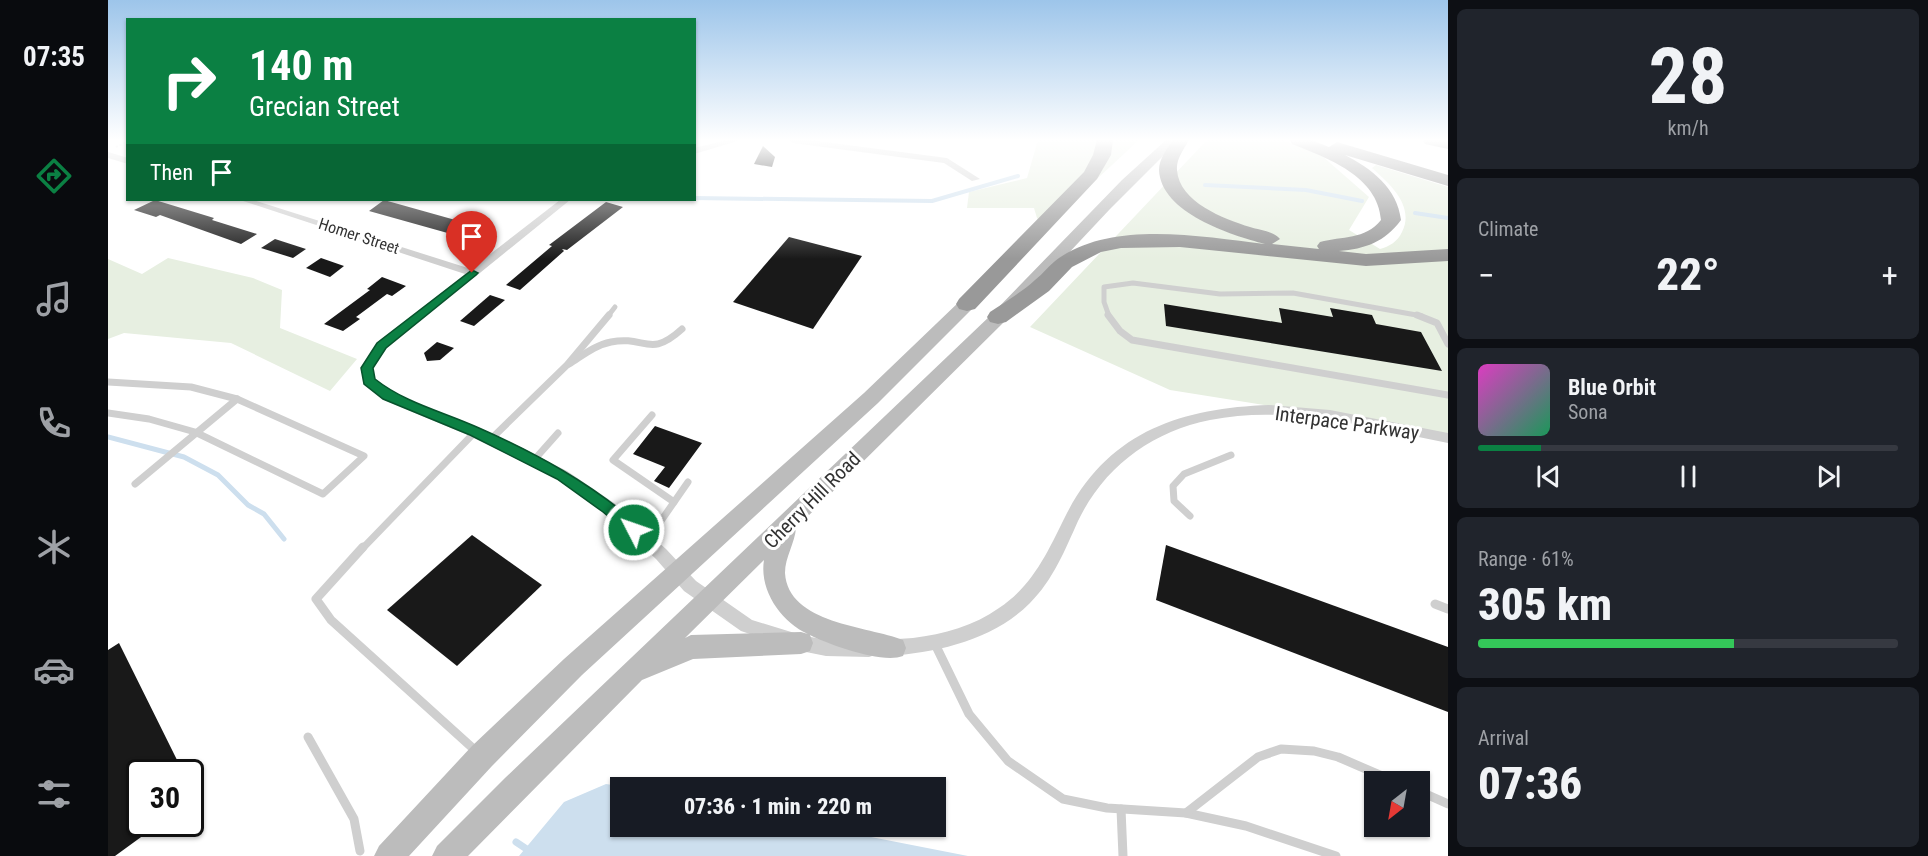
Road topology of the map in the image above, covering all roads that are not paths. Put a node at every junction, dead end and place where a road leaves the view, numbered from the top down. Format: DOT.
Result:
graph roads {
  1 [pos="1086,180"];
  2 [pos="1128,180"];
  3 [pos="1170,180"];
  4 [pos="1369,180"];
  5 [pos="248,201"];
  6 [pos="563,201"];
  7 [pos="1448,255"];
  8 [pos="472,273"];
  9 [pos="967,304"];
  10 [pos="615,307"];
  11 [pos="998,317"];
  12 [pos="682,329"];
  13 [pos="1448,344"];
  14 [pos="567,365"];
  15 [pos="108,382"];
  16 [pos="1448,395"];
  17 [pos="237,399"];
  18 [pos="108,413"];
  19 [pos="652,415"];
  20 [pos="195,432"];
  21 [pos="475,432"];
  22 [pos="558,433"];
  23 [pos="1448,438"];
  24 [pos="491,440"];
  25 [pos="1231,455"];
  26 [pos="534,459"];
  27 [pos="688,482"];
  28 [pos="135,484"];
  29 [pos="675,502"];
  30 [pos="1190,516"];
  31 [pos="788,524"];
  32 [pos="647,541"];
  33 [pos="680,573"];
  34 [pos="709,600"];
  35 [pos="1435,604"];
  36 [pos="1448,609"];
  37 [pos="934,642"];
  38 [pos="801,643"];
  39 [pos="894,648"];
  40 [pos="626,678"];
  41 [pos="308,737"];
  42 [pos="482,756"];
  43 [pos="1370,771"];
  44 [pos="1430,796"];
  45 [pos="1448,804"];
  46 [pos="1120,809"];
  47 [pos="1185,813"];
  48 [pos="360,851"];
  49 [pos="389,856"];
  50 [pos="447,856"];
  51 [pos="1123,856"];
  52 [pos="1336,856"];
  1 -- 9 [label="highway"];
  2 -- 11 [label="main road, Cherry Hill Road"];
  3 -- 4 [label="highway"];
  5 -- 8 [label="street, Homer Street"];
  6 -- 8 [label="street"];
  7 -- 11 [label="highway"];
  8 -- 21 [label="street, Interpace Parkway"];
  9 -- 33 [label="main road, Cherry Hill Road"];
  10 -- 14 [label="lane"];
  11 -- 31 [label="main road, Cherry Hill Road"];
  12 -- 14 [label="lane"];
  13 -- 16 [label="lane"];
  14 -- 24 [label="lane"];
  15 -- 17 [label="lane"];
  17 -- 20 [label="lane"];
  17 -- 20 [label="lane"];
  18 -- 20 [label="lane"];
  19 -- 29 [label="lane"];
  20 -- 28 [label="lane"];
  21 -- 24 [label="street, Interpace Parkway"];
  21 -- 42 [label="lane"];
  22 -- 26 [label="lane"];
  23 -- 37 [label="street, Interpace Parkway"];
  24 -- 26 [label="street, Interpace Parkway"];
  25 -- 30 [label="lane"];
  26 -- 32 [label="street, Interpace Parkway"];
  27 -- 29 [label="lane"];
  29 -- 32 [label="lane"];
  31 -- 34 [label="main road, Cherry Hill Road"];
  31 -- 39 [label="main road"];
  32 -- 33 [label="street, Interpace Parkway"];
  33 -- 34 [label="street, Interpace Parkway"];
  33 -- 42 [label="main road, Cherry Hill Road"];
  34 -- 38 [label="street, Interpace Parkway"];
  34 -- 40 [label="main road, Cherry Hill Road"];
  35 -- 36 [label="lane"];
  37 -- 39 [label="street, Interpace Parkway"];
  37 -- 46 [label="lane"];
  38 -- 39 [label="street, Interpace Parkway"];
  38 -- 40 [label="main road"];
  40 -- 50 [label="main road, Cherry Hill Road"];
  41 -- 48 [label="lane"];
  42 -- 49 [label="main road, Cherry Hill Road"];
  43 -- 47 [label="lane"];
  44 -- 45 [label="lane"];
  46 -- 47 [label="lane"];
  46 -- 51 [label="lane"];
  47 -- 52 [label="lane"];
}
